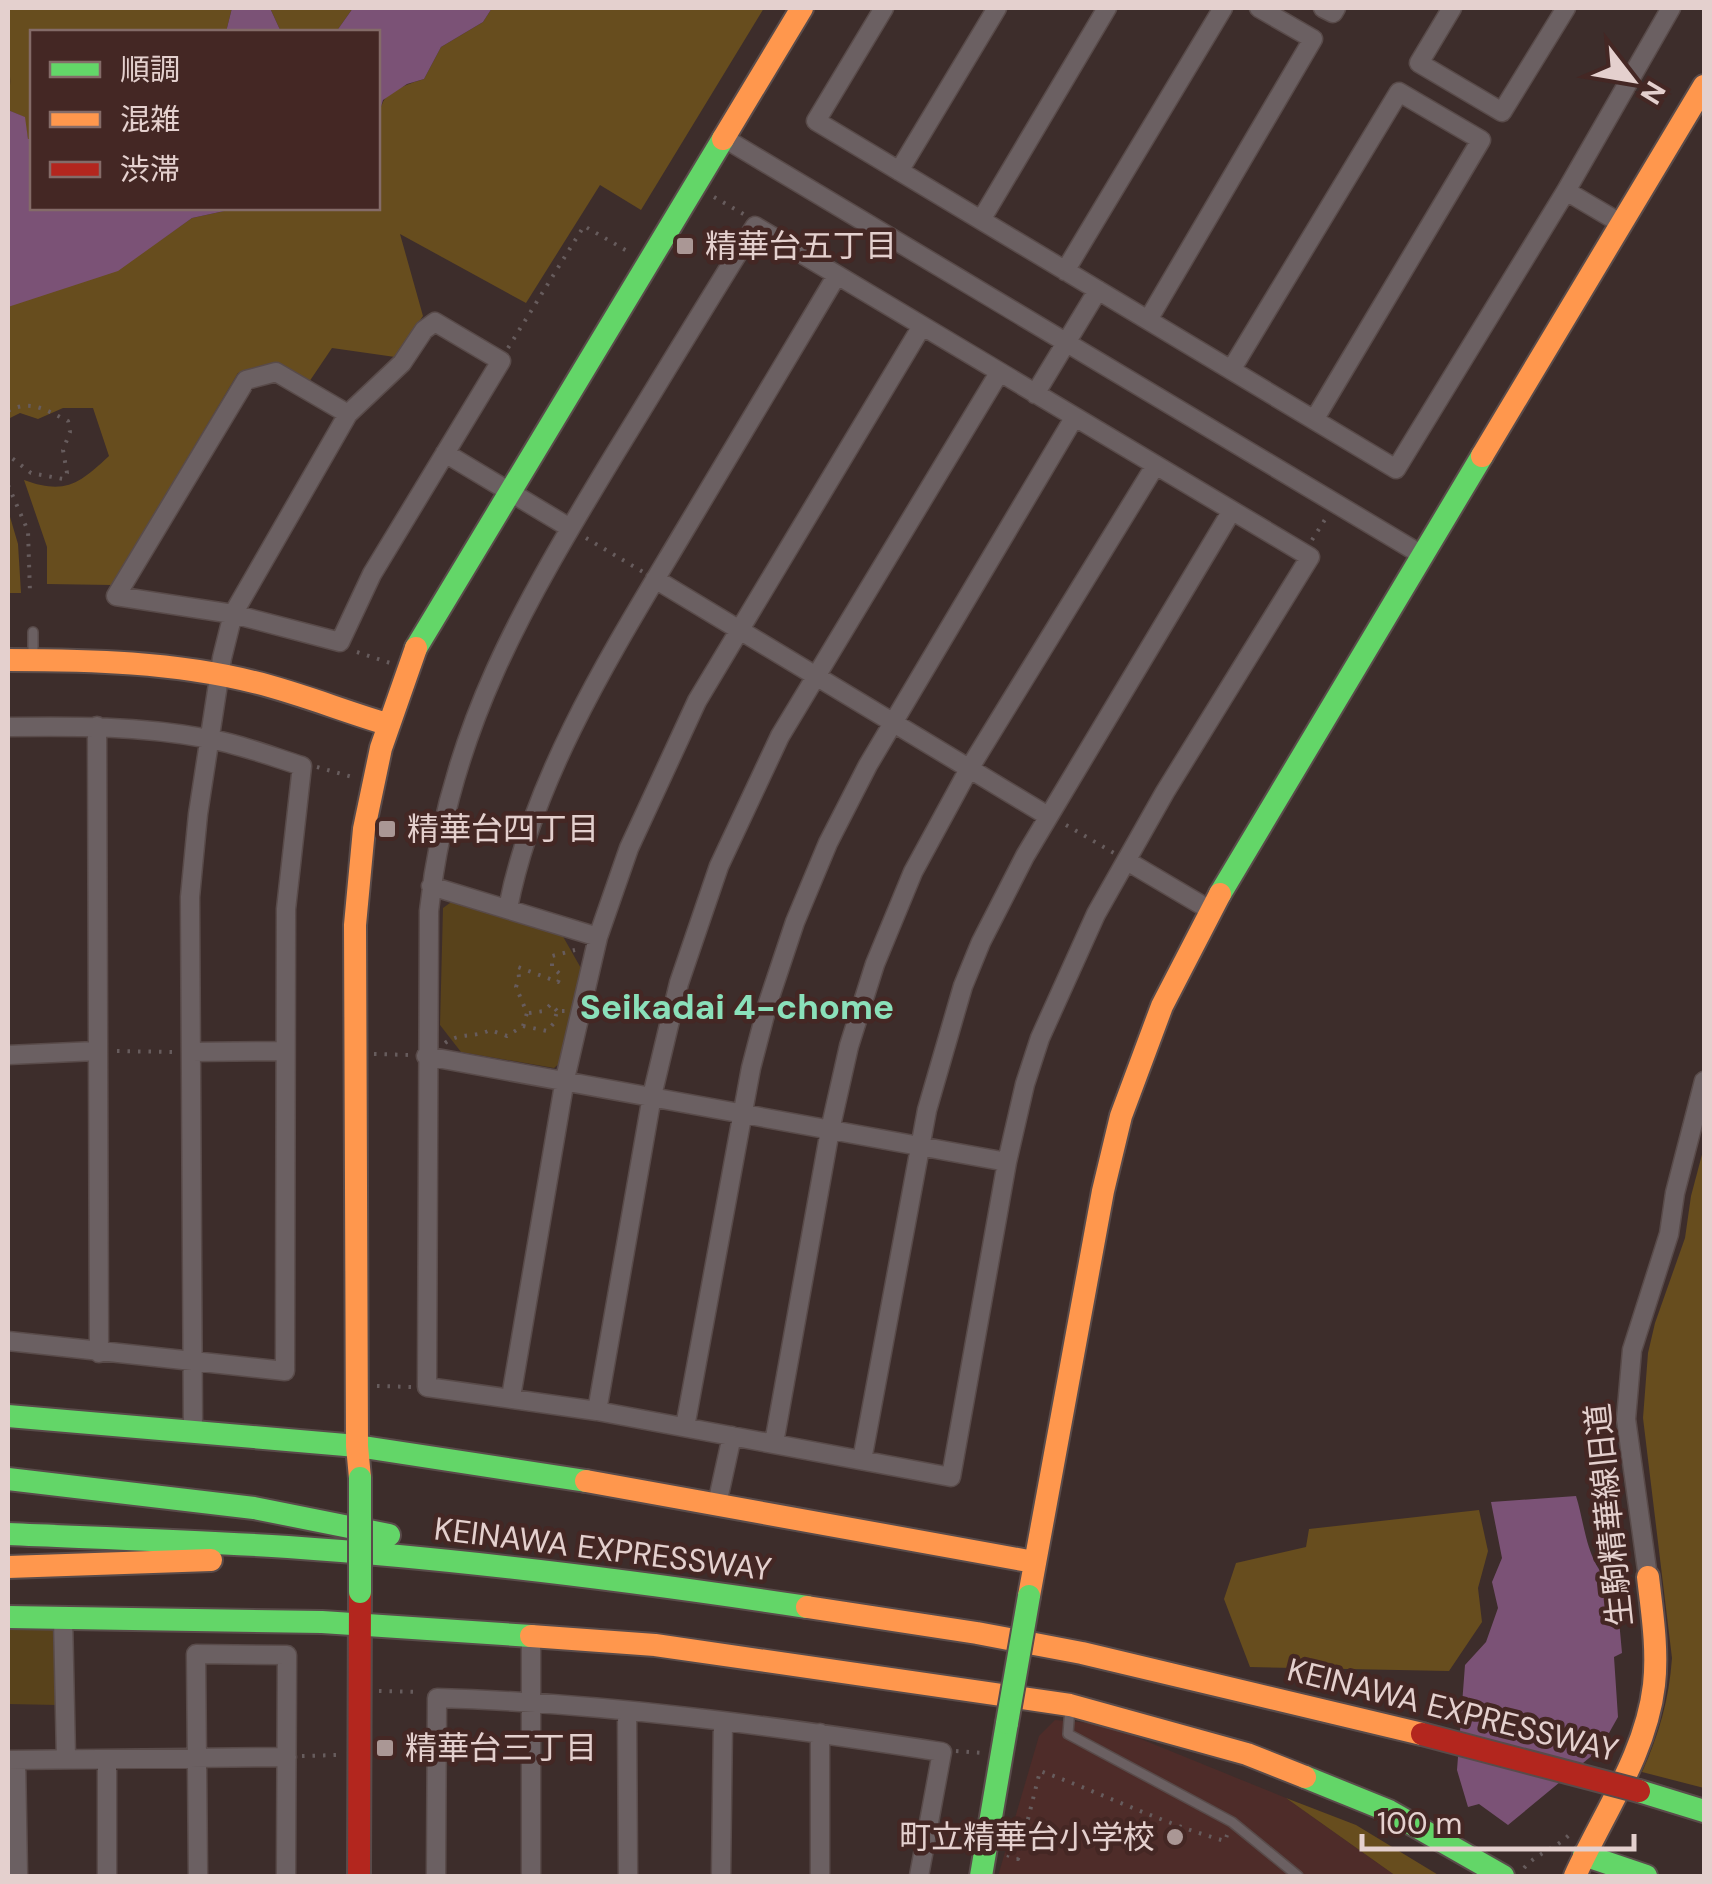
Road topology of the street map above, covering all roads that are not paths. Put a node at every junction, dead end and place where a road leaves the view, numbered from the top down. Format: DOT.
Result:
graph roads {
  1 [pos="802,8"];
  2 [pos="884,8"];
  3 [pos="997,8"];
  4 [pos="1107,8"];
  5 [pos="1223,8"];
  6 [pos="1260,8"];
  7 [pos="1323,8"];
  8 [pos="1336,8"];
  9 [pos="1452,8"];
  10 [pos="1566,8"];
  11 [pos="1671,8"];
  12 [pos="1704,86"];
  13 [pos="724,138"];
  14 [pos="899,171"];
  15 [pos="1566,191"];
  16 [pos="981,220"];
  17 [pos="1622,224"];
  18 [pos="1065,270"];
  19 [pos="837,275"];
  20 [pos="1098,290"];
  21 [pos="1148,320"];
  22 [pos="922,326"];
  23 [pos="1067,342"];
  24 [pos="1231,370"];
  25 [pos="998,372"];
  26 [pos="1035,394"];
  27 [pos="348,414"];
  28 [pos="1074,418"];
  29 [pos="1314,420"];
  30 [pos="445,453"];
  31 [pos="1154,466"];
  32 [pos="510,493"];
  33 [pos="1231,512"];
  34 [pos="570,528"];
  35 [pos="1422,555"];
  36 [pos="655,579"];
  37 [pos="233,614"];
  38 [pos="739,630"];
  39 [pos="33,632"];
  40 [pos="8,660"];
  41 [pos="33,660"];
  42 [pos="219,674"];
  43 [pos="815,676"];
  44 [pos="893,723"];
  45 [pos="387,724"];
  46 [pos="97,726"];
  47 [pos="8,727"];
  48 [pos="208,738"];
  49 [pos="969,769"];
  50 [pos="1048,816"];
  51 [pos="1127,861"];
  52 [pos="432,886"];
  53 [pos="508,908"];
  54 [pos="1210,910"];
  55 [pos="598,937"];
  56 [pos="96,1051"];
  57 [pos="192,1052"];
  58 [pos="286,1052"];
  59 [pos="8,1055"];
  60 [pos="426,1056"];
  61 [pos="566,1079"];
  62 [pos="1704,1081"];
  63 [pos="652,1096"];
  64 [pos="744,1113"];
  65 [pos="830,1130"];
  66 [pos="921,1146"];
  67 [pos="1007,1162"];
  68 [pos="8,1341"];
  69 [pos="98,1353"];
  70 [pos="193,1363"];
  71 [pos="510,1397"];
  72 [pos="596,1411"];
  73 [pos="8,1416"];
  74 [pos="685,1427"];
  75 [pos="193,1432"];
  76 [pos="732,1436"];
  77 [pos="774,1443"];
  78 [pos="357,1446"];
  79 [pos="862,1460"];
  80 [pos="8,1479"];
  81 [pos="717,1504"];
  82 [pos="8,1534"];
  83 [pos="8,1547"];
  84 [pos="245,1558"];
  85 [pos="1034,1562"];
  86 [pos="8,1567"];
  87 [pos="1648,1578"];
  88 [pos="660,1585"];
  89 [pos="8,1617"];
  90 [pos="63,1618"];
  91 [pos="359,1626"];
  92 [pos="531,1635"];
  93 [pos="1184,1679"];
  94 [pos="529,1701"];
  95 [pos="1070,1705"];
  96 [pos="627,1712"];
  97 [pos="723,1722"];
  98 [pos="820,1733"];
  99 [pos="287,1757"];
  100 [pos="66,1758"];
  101 [pos="106,1759"];
  102 [pos="197,1759"];
  103 [pos="12,1760"];
  104 [pos="1704,1812"];
  105 [pos="1579,1866"];
  106 [pos="1514,1872"];
  107 [pos="18,1876"];
  108 [pos="107,1876"];
  109 [pos="198,1876"];
  110 [pos="286,1876"];
  111 [pos="359,1876"];
  112 [pos="436,1876"];
  113 [pos="531,1876"];
  114 [pos="628,1876"];
  115 [pos="720,1876"];
  116 [pos="820,1876"];
  117 [pos="919,1876"];
  118 [pos="981,1876"];
  119 [pos="1298,1876"];
  120 [pos="1646,1876"];
  1 -- 13 [label="main road"];
  2 -- 14 [label="street"];
  3 -- 14 [label="street"];
  4 -- 16 [label="street"];
  5 -- 18 [label="street"];
  6 -- 21 [label="street"];
  7 -- 8 [label="street"];
  9 -- 10 [label="street"];
  11 -- 15 [label="street"];
  12 -- 17 [label="main road"];
  13 -- 23 [label="street"];
  13 -- 32 [label="main road"];
  14 -- 16 [label="street"];
  15 -- 17 [label="street"];
  15 -- 29 [label="street"];
  16 -- 18 [label="street"];
  17 -- 35 [label="main road"];
  18 -- 20 [label="street"];
  19 -- 22 [label="street"];
  19 -- 34 [label="street"];
  19 -- 36 [label="street"];
  20 -- 21 [label="street"];
  20 -- 23 [label="street"];
  21 -- 24 [label="street"];
  22 -- 25 [label="street"];
  22 -- 38 [label="street"];
  23 -- 26 [label="street"];
  23 -- 35 [label="street"];
  24 -- 29 [label="street"];
  24 -- 29 [label="street"];
  25 -- 26 [label="street"];
  25 -- 43 [label="street"];
  26 -- 28 [label="street"];
  27 -- 30 [label="street"];
  27 -- 37 [label="street"];
  27 -- 37 [label="street"];
  28 -- 31 [label="street"];
  28 -- 44 [label="street"];
  30 -- 32 [label="street"];
  30 -- 37 [label="street"];
  31 -- 33 [label="street"];
  31 -- 49 [label="street"];
  32 -- 34 [label="street"];
  32 -- 45 [label="main road"];
  33 -- 50 [label="street"];
  33 -- 51 [label="street"];
  34 -- 52 [label="street"];
  35 -- 54 [label="main road"];
  36 -- 38 [label="street"];
  36 -- 53 [label="street"];
  37 -- 42 [label="street"];
  38 -- 43 [label="street"];
  38 -- 55 [label="street"];
  39 -- 41 [label="lane"];
  40 -- 41 [label="main road"];
  41 -- 42 [label="main road"];
  42 -- 45 [label="main road"];
  42 -- 48 [label="street"];
  43 -- 44 [label="street"];
  43 -- 63 [label="street"];
  44 -- 49 [label="street"];
  44 -- 64 [label="street"];
  45 -- 78 [label="main road"];
  46 -- 47 [label="street"];
  46 -- 48 [label="street"];
  46 -- 56 [label="street"];
  48 -- 57 [label="street"];
  48 -- 58 [label="street"];
  49 -- 50 [label="street"];
  49 -- 65 [label="street"];
  50 -- 66 [label="street"];
  51 -- 54 [label="street"];
  51 -- 67 [label="street"];
  52 -- 53 [label="street"];
  52 -- 60 [label="street"];
  53 -- 55 [label="street"];
  54 -- 85 [label="main road"];
  55 -- 61 [label="street"];
  56 -- 59 [label="street"];
  56 -- 69 [label="street"];
  57 -- 58 [label="street"];
  57 -- 70 [label="street"];
  58 -- 70 [label="street"];
  60 -- 61 [label="street"];
  60 -- 71 [label="street"];
  61 -- 63 [label="street"];
  61 -- 71 [label="street"];
  62 -- 87 [label="street, 生駒精華線旧道"];
  63 -- 64 [label="street"];
  63 -- 72 [label="street"];
  64 -- 65 [label="street"];
  64 -- 74 [label="street"];
  65 -- 66 [label="street"];
  65 -- 77 [label="street"];
  66 -- 67 [label="street"];
  66 -- 79 [label="street"];
  67 -- 79 [label="street"];
  68 -- 69 [label="street"];
  69 -- 70 [label="street"];
  70 -- 75 [label="street"];
  71 -- 72 [label="street"];
  72 -- 74 [label="street"];
  73 -- 75 [label="main road"];
  74 -- 76 [label="street"];
  75 -- 78 [label="main road"];
  76 -- 77 [label="street"];
  76 -- 81 [label="street"];
  77 -- 79 [label="street"];
  78 -- 81 [label="main road"];
  78 -- 91 [label="main road, bridge"];
  80 -- 88 [label="main road"];
  81 -- 85 [label="main road"];
  82 -- 88 [label="main road, KEINAWA EXPRESSWAY"];
  83 -- 84 [label="main road, KEINAWA EXPRESSWAY"];
  84 -- 86 [label="main road"];
  84 -- 93 [label="main road, KEINAWA EXPRESSWAY"];
  85 -- 118 [label="main road, bridge"];
  87 -- 105 [label="main road, 生駒精華線旧道"];
  88 -- 93 [label="main road, KEINAWA EXPRESSWAY"];
  89 -- 90 [label="main road"];
  90 -- 91 [label="main road"];
  90 -- 100 [label="street"];
  91 -- 92 [label="main road"];
  91 -- 111 [label="main road"];
  92 -- 94 [label="street"];
  92 -- 95 [label="main road"];
  93 -- 104 [label="main road, KEINAWA EXPRESSWAY, bridge"];
  94 -- 96 [label="street"];
  94 -- 112 [label="street"];
  94 -- 113 [label="street"];
  95 -- 106 [label="main road"];
  95 -- 119 [label="lane"];
  96 -- 97 [label="street"];
  96 -- 114 [label="street"];
  97 -- 98 [label="street"];
  97 -- 115 [label="street"];
  98 -- 116 [label="street"];
  98 -- 117 [label="street"];
  99 -- 102 [label="street"];
  99 -- 102 [label="street"];
  99 -- 110 [label="street"];
  100 -- 101 [label="street"];
  100 -- 103 [label="street"];
  101 -- 102 [label="street"];
  101 -- 108 [label="street"];
  102 -- 109 [label="street"];
  103 -- 107 [label="street"];
  105 -- 120 [label="main road"];
}
